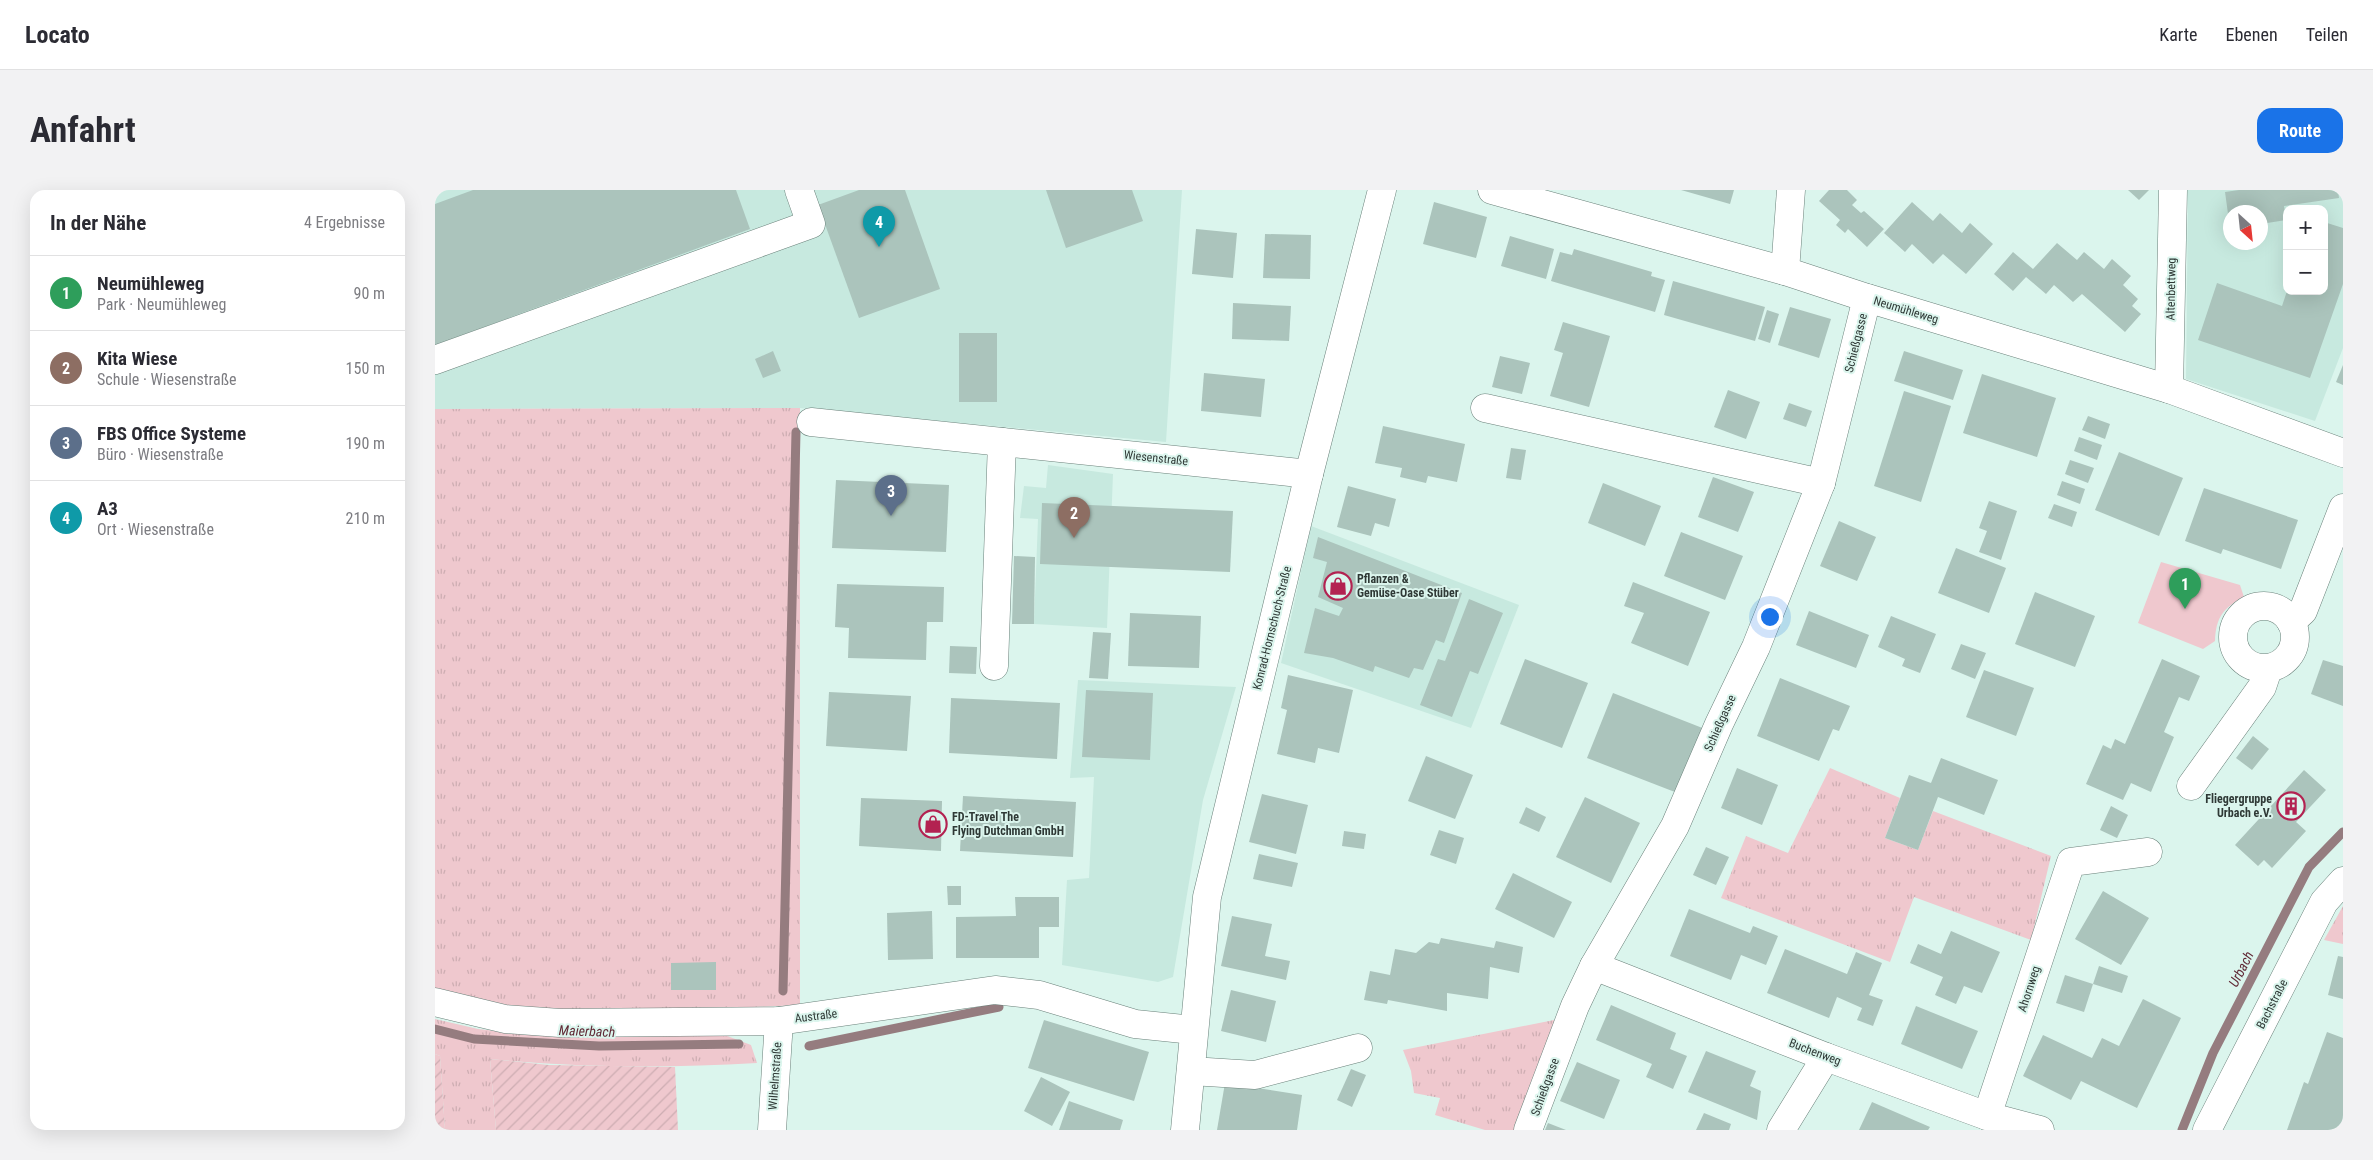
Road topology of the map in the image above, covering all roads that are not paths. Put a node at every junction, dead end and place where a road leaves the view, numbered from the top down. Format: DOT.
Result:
graph roads {
  1 [pos="799,190"];
  2 [pos="1382,190"];
  3 [pos="1493,190"];
  4 [pos="1791,190"];
  5 [pos="2173,190"];
  6 [pos="1785,271"];
  7 [pos="1867,298"];
  8 [pos="435,360"];
  9 [pos="2169,389"];
  10 [pos="1485,408"];
  11 [pos="811,422"];
  12 [pos="1002,442"];
  13 [pos="2343,453"];
  14 [pos="1309,474"];
  15 [pos="1821,483"];
  16 [pos="2343,508"];
  17 [pos="2291,622"];
  18 [pos="994,666"];
  19 [pos="2268,668"];
  20 [pos="2191,786"];
  21 [pos="2148,852"];
  22 [pos="2343,881"];
  23 [pos="1594,966"];
  24 [pos="435,1002"];
  25 [pos="779,1021"];
  26 [pos="1193,1030"];
  27 [pos="1359,1048"];
  28 [pos="1826,1057"];
  29 [pos="1191,1071"];
  30 [pos="1987,1116"];
  31 [pos="772,1130"];
  32 [pos="1185,1130"];
  33 [pos="1528,1130"];
  34 [pos="1781,1130"];
  35 [pos="2040,1130"];
  36 [pos="2207,1130"];
  1 -- 8 [label="street"];
  2 -- 14 [label="street, Konrad-Hornschuch-Straße"];
  3 -- 6 [label="street, Neumühleweg"];
  4 -- 6 [label="street"];
  5 -- 9 [label="street, Altenbettweg"];
  6 -- 7 [label="street, Neumühleweg"];
  7 -- 9 [label="street, Neumühleweg"];
  7 -- 15 [label="street, Schießgasse"];
  9 -- 13 [label="street, Neumühleweg"];
  10 -- 15 [label="street"];
  11 -- 12 [label="street, Wiesenstraße"];
  12 -- 14 [label="street, Wiesenstraße"];
  12 -- 18 [label="street"];
  14 -- 26 [label="street, Konrad-Hornschuch-Straße"];
  15 -- 23 [label="street, Schießgasse"];
  16 -- 17 [label="street"];
  17 -- 19 [label="street"];
  17 -- 19 [label="street"];
  19 -- 20 [label="street"];
  21 -- 30 [label="street, Ahornweg"];
  22 -- 36 [label="street, Bachstraße"];
  23 -- 28 [label="street, Buchenweg"];
  23 -- 33 [label="street, Schießgasse"];
  24 -- 25 [label="street, Austraße"];
  25 -- 26 [label="street, Austraße"];
  25 -- 31 [label="street, Wilhelmstraße"];
  26 -- 29 [label="street, Konrad-Hornschuch-Straße"];
  27 -- 29 [label="street"];
  28 -- 30 [label="street, Buchenweg"];
  28 -- 34 [label="street"];
  29 -- 32 [label="street, Konrad-Hornschuch-Straße"];
  30 -- 35 [label="street, Buchenweg"];
}
